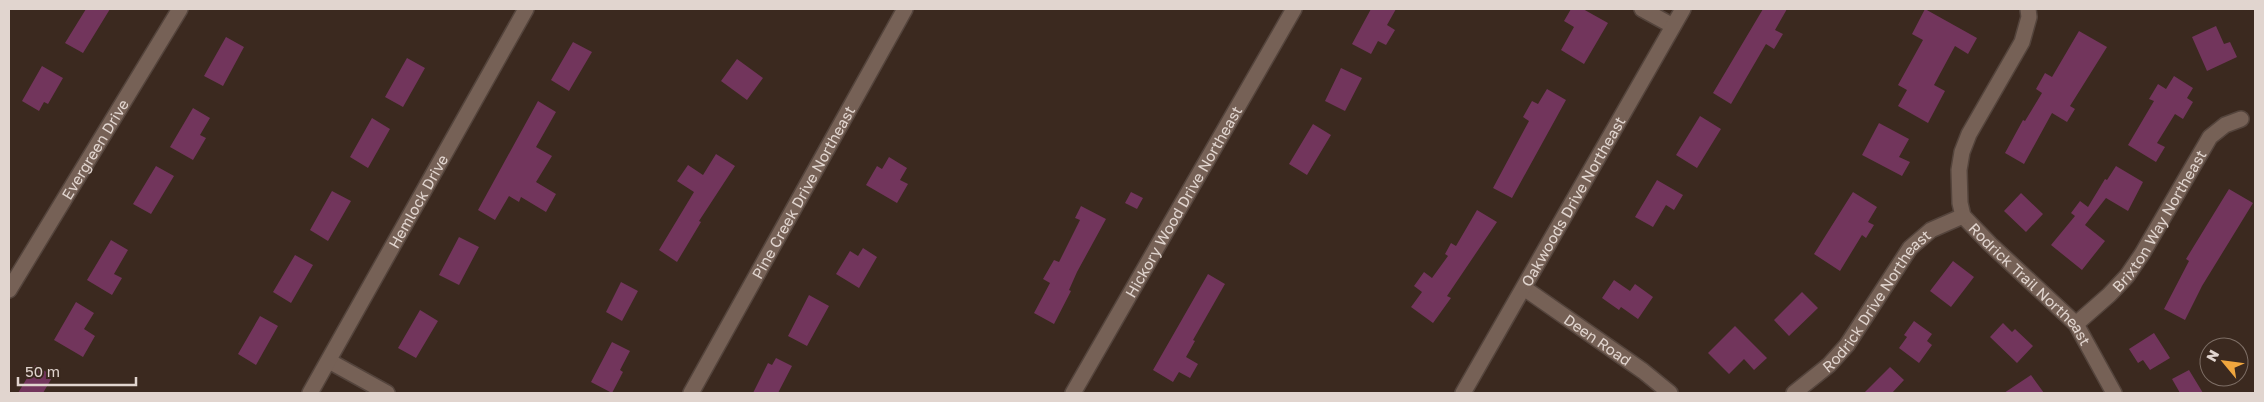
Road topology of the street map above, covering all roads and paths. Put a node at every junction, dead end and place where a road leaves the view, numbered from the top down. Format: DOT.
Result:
graph roads {
  1 [pos="180,9"];
  2 [pos="526,9"];
  3 [pos="905,9"];
  4 [pos="1294,9"];
  5 [pos="1642,9"];
  6 [pos="1683,9"];
  7 [pos="2028,9"];
  8 [pos="1673,26"];
  9 [pos="2241,119"];
  10 [pos="1963,216"];
  11 [pos="1524,288"];
  12 [pos="9,290"];
  13 [pos="2076,324"];
  14 [pos="329,361"];
  15 [pos="310,393"];
  16 [pos="387,393"];
  17 [pos="691,393"];
  18 [pos="1073,393"];
  19 [pos="1463,393"];
  20 [pos="1670,393"];
  21 [pos="1794,393"];
  22 [pos="2114,393"];
  1 -- 12 [label="street, Evergreen Drive"];
  2 -- 14 [label="street, Hemlock Drive"];
  3 -- 17 [label="street, Pine Creek Drive Northeast"];
  4 -- 18 [label="street, Hickory Wood Drive Northeast"];
  5 -- 8 [label="street"];
  6 -- 8 [label="street, Oakwoods Drive Northeast"];
  7 -- 10 [label="street, Rodrick Trail Northeast"];
  8 -- 11 [label="street, Oakwoods Drive Northeast"];
  9 -- 13 [label="street, Brixton Way Northeast"];
  10 -- 13 [label="street, Rodrick Trail Northeast"];
  10 -- 21 [label="street, Rodrick Drive Northeast"];
  11 -- 19 [label="street, Oakwoods Drive Northeast"];
  11 -- 20 [label="street, Deen Road"];
  13 -- 22 [label="street, Rodrick Trail Northeast"];
  14 -- 15 [label="street, Hemlock Drive"];
  14 -- 16 [label="street"];
}
